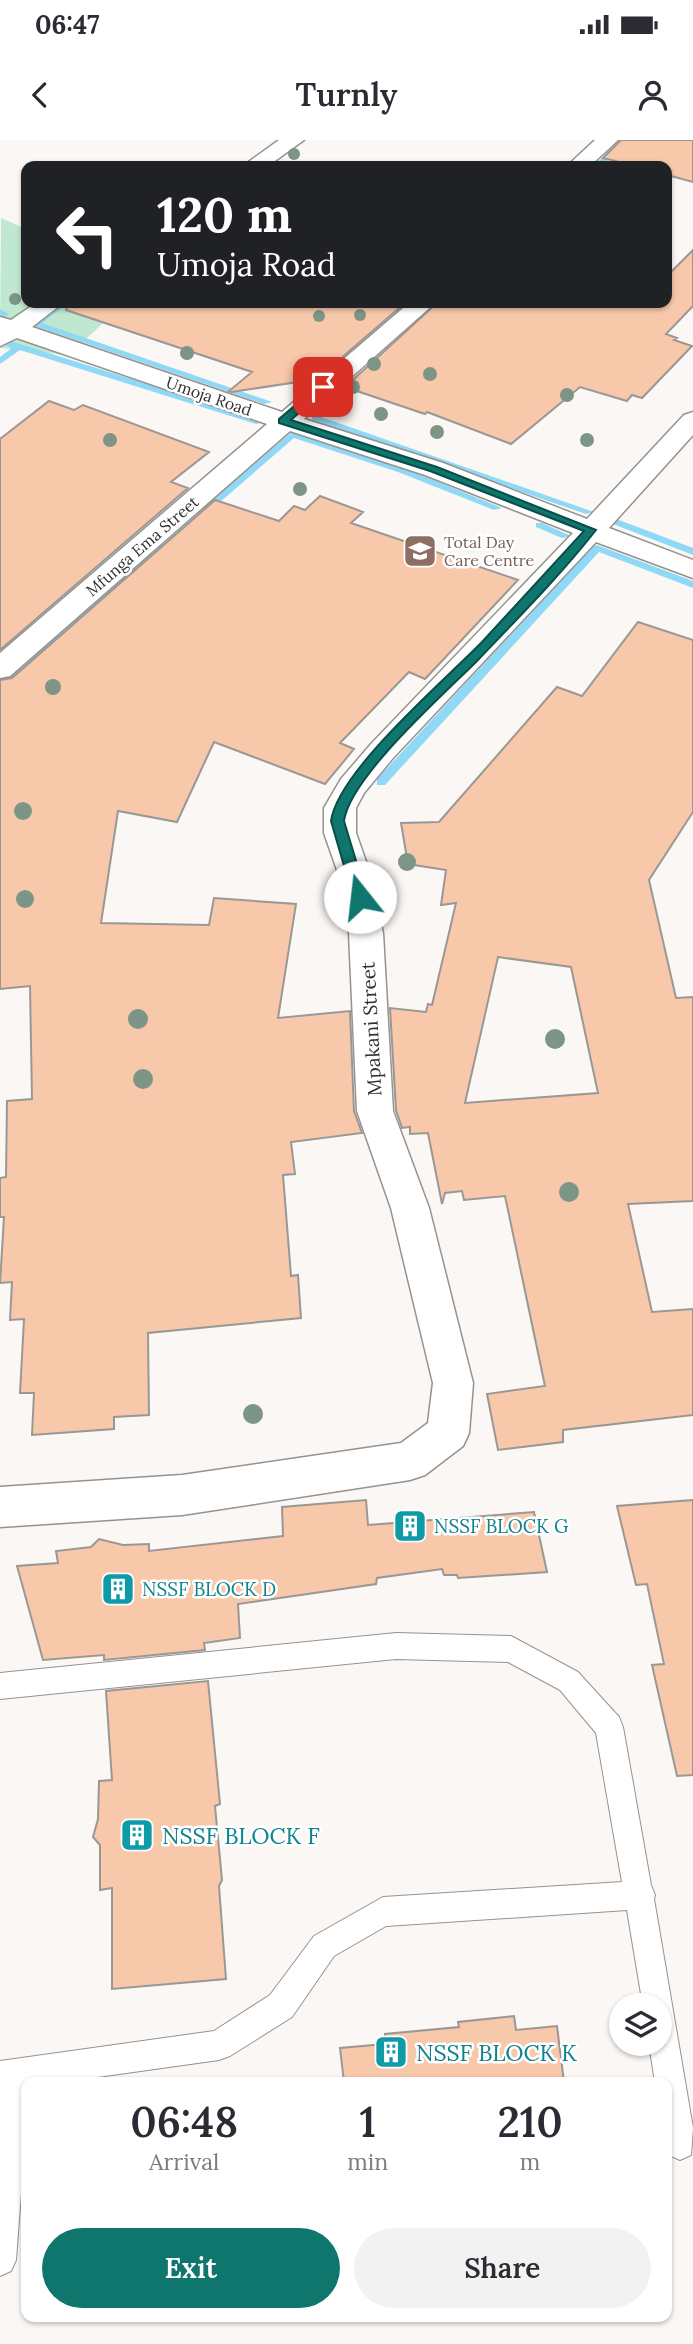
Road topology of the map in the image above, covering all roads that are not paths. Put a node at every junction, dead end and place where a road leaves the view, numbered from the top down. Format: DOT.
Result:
graph roads {
  1 [pos="293,140"];
  2 [pos="608,140"];
  3 [pos="262,161"];
  4 [pos="584,161"];
  5 [pos="43,308"];
  6 [pos="417,308"];
  7 [pos="5,331"];
  8 [pos="693,420"];
  9 [pos="283,421"];
  10 [pos="591,530"];
  11 [pos="693,570"];
  12 [pos="0,669"];
  13 [pos="0,1507"];
  14 [pos="0,1686"];
  15 [pos="640,1895"];
  16 [pos="656,1993"];
  17 [pos="666,2056"];
  18 [pos="7,2075"];
  19 [pos="669,2077"];
  20 [pos="672,2094"];
  21 [pos="680,2144"];
  22 [pos="0,2260"];
  1 -- 3 [label="street"];
  2 -- 4 [label="street"];
  5 -- 7 [label="street"];
  6 -- 9 [label="street, Mfunga Ema Street"];
  7 -- 9 [label="street, Umoja Road"];
  8 -- 10 [label="street, Mpakani Street"];
  9 -- 10 [label="street, Umoja Road"];
  9 -- 12 [label="street, Mfunga Ema Street"];
  10 -- 11 [label="street, Umoja Road"];
  10 -- 13 [label="street, Mpakani Street"];
  14 -- 15 [label="lane"];
  15 -- 16 [label="lane"];
  15 -- 18 [label="lane"];
  17 -- 19 [label="lane"];
  18 -- 22 [label="lane"];
  20 -- 21 [label="lane"];
}
